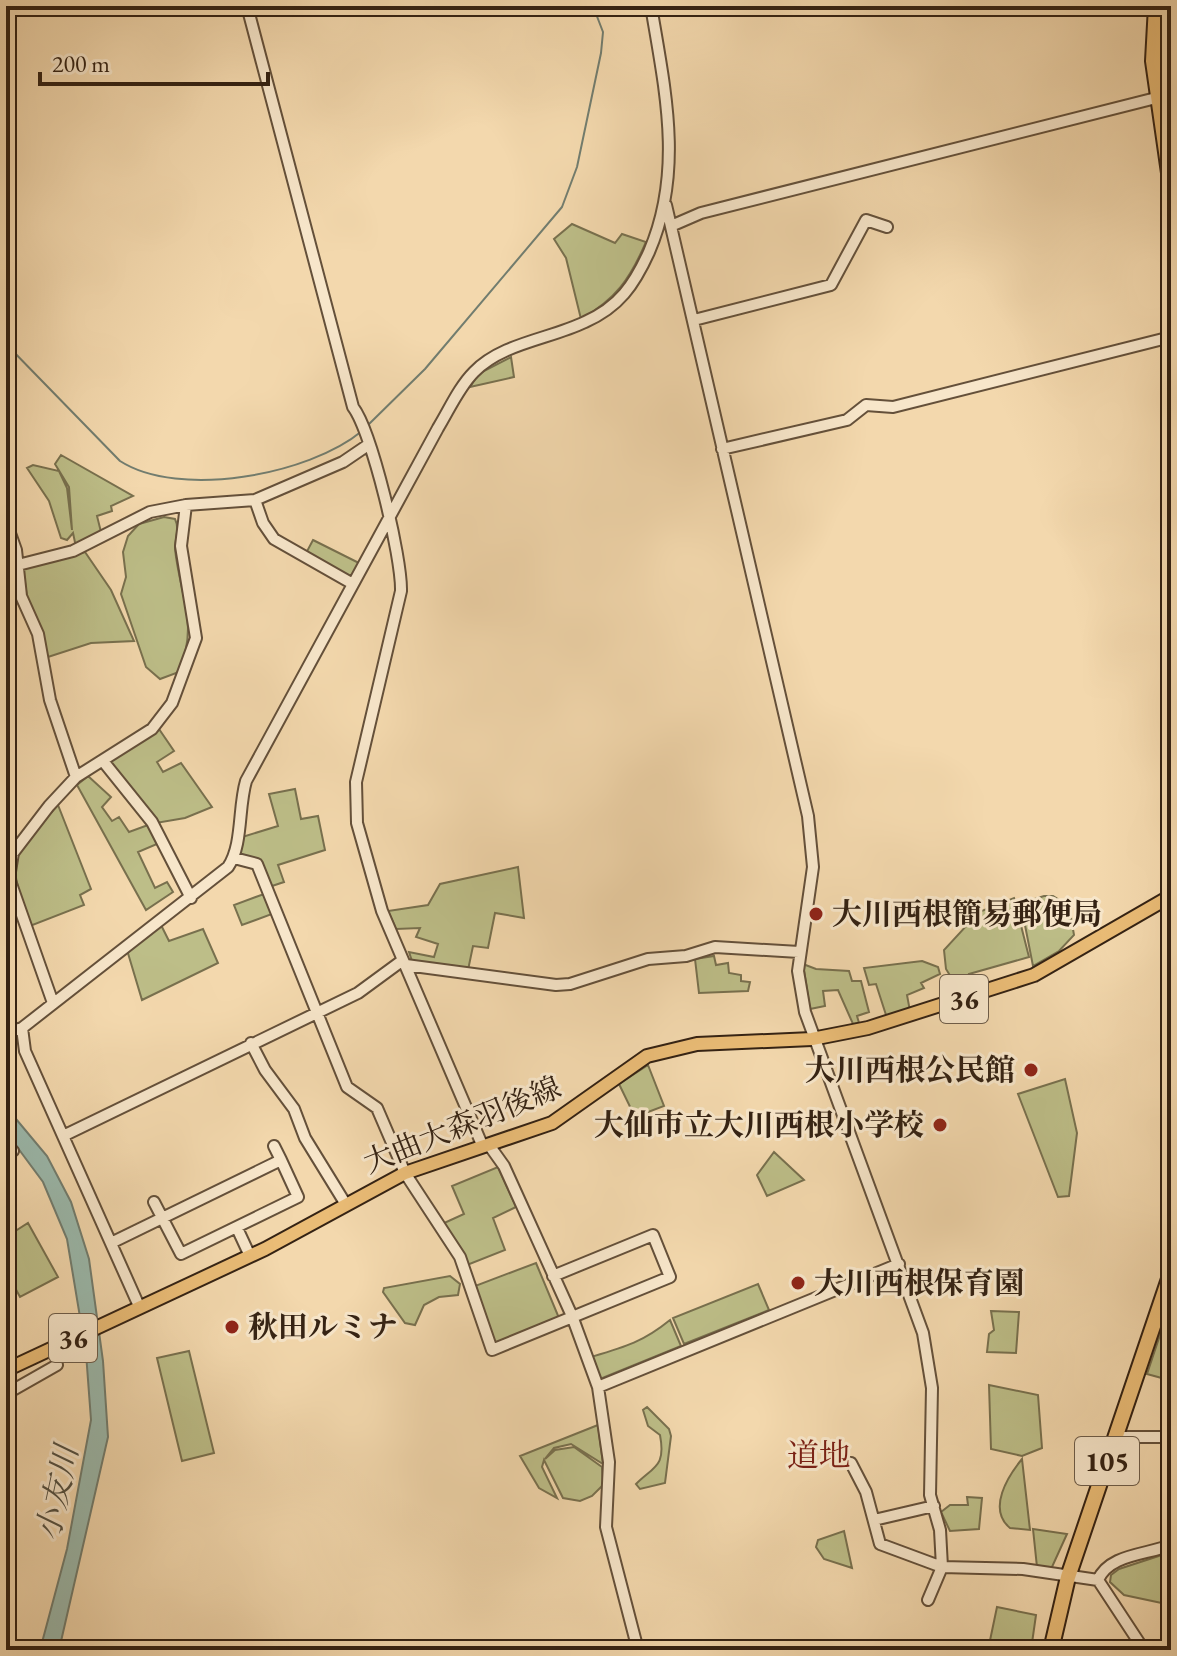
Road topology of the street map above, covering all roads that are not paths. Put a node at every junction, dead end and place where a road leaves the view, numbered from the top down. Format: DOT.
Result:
graph roads {
  1 [pos="247,6"];
  2 [pos="651,6"];
  3 [pos="1156,6"];
  4 [pos="1156,98"];
  5 [pos="1171,187"];
  6 [pos="666,205"];
  7 [pos="671,226"];
  8 [pos="887,227"];
  9 [pos="694,320"];
  10 [pos="1171,337"];
  11 [pos="368,445"];
  12 [pos="722,449"];
  13 [pos="255,500"];
  14 [pos="186,505"];
  15 [pos="389,519"];
  16 [pos="6,522"];
  17 [pos="18,565"];
  18 [pos="353,584"];
  19 [pos="103,761"];
  20 [pos="76,777"];
  21 [pos="234,858"];
  22 [pos="9,890"];
  23 [pos="1171,896"];
  24 [pos="191,898"];
  25 [pos="799,952"];
  26 [pos="404,962"];
  27 [pos="53,1003"];
  28 [pos="316,1013"];
  29 [pos="22,1028"];
  30 [pos="6,1033"];
  31 [pos="812,1039"];
  32 [pos="251,1043"];
  33 [pos="63,1136"];
  34 [pos="274,1146"];
  35 [pos="486,1146"];
  36 [pos="281,1160"];
  37 [pos="405,1173"];
  38 [pos="154,1202"];
  39 [pos="345,1203"];
  40 [pos="163,1218"];
  41 [pos="237,1228"];
  42 [pos="113,1242"];
  43 [pos="250,1256"];
  44 [pos="899,1264"];
  45 [pos="1171,1273"];
  46 [pos="553,1276"];
  47 [pos="139,1306"];
  48 [pos="572,1316"];
  49 [pos="57,1365"];
  50 [pos="6,1370"];
  51 [pos="598,1387"];
  52 [pos="11,1391"];
  53 [pos="1115,1437"];
  54 [pos="1171,1437"];
  55 [pos="851,1463"];
  56 [pos="934,1506"];
  57 [pos="874,1520"];
  58 [pos="1171,1545"];
  59 [pos="942,1567"];
  60 [pos="1068,1577"];
  61 [pos="1098,1580"];
  62 [pos="928,1600"];
  63 [pos="638,1650"];
  64 [pos="1051,1650"];
  65 [pos="1144,1650"];
  1 -- 11 [label="street"];
  2 -- 6 [label="street"];
  3 -- 4 [label="highway"];
  4 -- 5 [label="highway"];
  4 -- 7 [label="street"];
  6 -- 7 [label="street"];
  6 -- 15 [label="street"];
  7 -- 9 [label="street"];
  8 -- 9 [label="street"];
  9 -- 12 [label="street"];
  10 -- 12 [label="street"];
  11 -- 13 [label="street"];
  11 -- 15 [label="street"];
  12 -- 25 [label="street"];
  13 -- 14 [label="street"];
  13 -- 18 [label="street"];
  14 -- 17 [label="street"];
  14 -- 19 [label="street"];
  15 -- 18 [label="street"];
  15 -- 26 [label="street"];
  16 -- 17 [label="street"];
  17 -- 20 [label="street"];
  18 -- 21 [label="street"];
  19 -- 20 [label="street"];
  19 -- 24 [label="street"];
  20 -- 22 [label="street"];
  21 -- 24 [label="street"];
  21 -- 28 [label="street"];
  22 -- 27 [label="street"];
  23 -- 31 [label="main road, 大曲大森羽後線 / 36"];
  24 -- 27 [label="street"];
  25 -- 26 [label="street"];
  25 -- 31 [label="street"];
  26 -- 28 [label="street"];
  26 -- 35 [label="street"];
  27 -- 29 [label="street"];
  28 -- 32 [label="street"];
  28 -- 37 [label="street"];
  29 -- 30 [label="street"];
  29 -- 33 [label="street"];
  31 -- 35 [label="main road, 大曲大森羽後線 / 36"];
  31 -- 44 [label="street"];
  32 -- 33 [label="street"];
  32 -- 39 [label="street"];
  33 -- 42 [label="street"];
  34 -- 36 [label="street"];
  35 -- 37 [label="main road, 大曲大森羽後線 / 36"];
  35 -- 46 [label="street"];
  36 -- 40 [label="street"];
  36 -- 41 [label="street"];
  37 -- 39 [label="main road, 大曲大森羽後線 / 36"];
  37 -- 48 [label="street"];
  38 -- 40 [label="street"];
  39 -- 43 [label="main road, 大曲大森羽後線 / 36"];
  40 -- 41 [label="street"];
  40 -- 42 [label="street"];
  41 -- 43 [label="street"];
  42 -- 47 [label="street"];
  43 -- 47 [label="main road, 大曲大森羽後線 / 36"];
  44 -- 51 [label="street"];
  44 -- 56 [label="street"];
  45 -- 53 [label="highway, 105"];
  46 -- 48 [label="street"];
  46 -- 48 [label="street"];
  47 -- 50 [label="main road, 大曲大森羽後線 / 36"];
  48 -- 51 [label="street"];
  49 -- 52 [label="street"];
  50 -- 52 [label="street"];
  51 -- 63 [label="street"];
  53 -- 54 [label="street"];
  53 -- 60 [label="highway, 105"];
  55 -- 57 [label="street"];
  56 -- 57 [label="street"];
  56 -- 59 [label="street"];
  57 -- 59 [label="street"];
  58 -- 61 [label="street"];
  59 -- 60 [label="street"];
  59 -- 62 [label="street"];
  60 -- 61 [label="street"];
  60 -- 64 [label="highway, 105"];
  61 -- 65 [label="street"];
}
